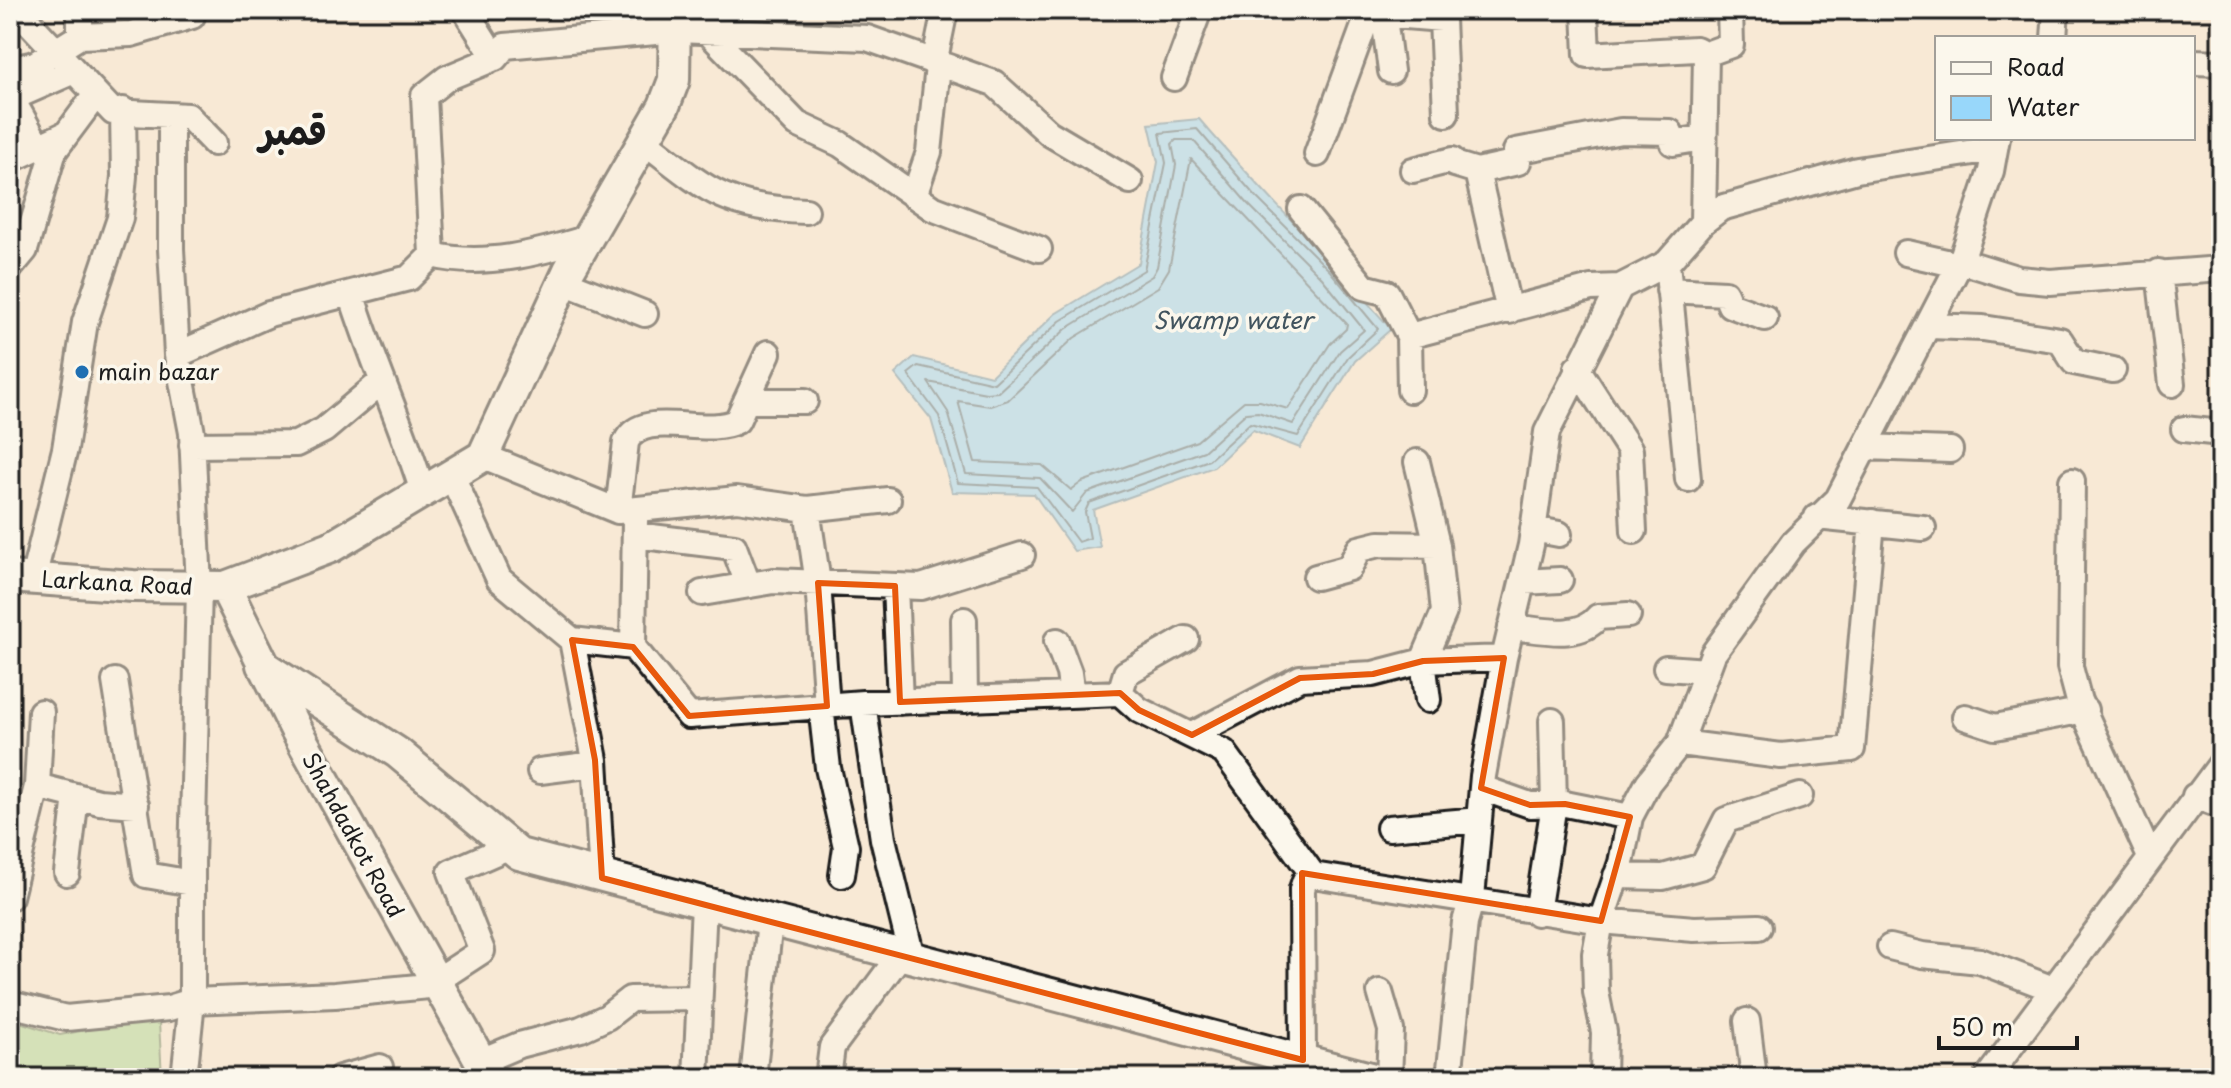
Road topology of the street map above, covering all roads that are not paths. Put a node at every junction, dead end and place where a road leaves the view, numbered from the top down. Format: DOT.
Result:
graph roads {
  1 [pos="80,10"];
  2 [pos="465,10"];
  3 [pos="945,10"];
  4 [pos="1199,10"];
  5 [pos="1585,10"];
  6 [pos="1730,10"];
  7 [pos="2056,10"];
  8 [pos="1382,12"];
  9 [pos="17,15"];
  10 [pos="192,16"];
  11 [pos="676,20"];
  12 [pos="707,31"];
  13 [pos="80,36"];
  14 [pos="2054,36"];
  15 [pos="56,51"];
  16 [pos="1706,54"];
  17 [pos="495,58"];
  18 [pos="2195,62"];
  19 [pos="2221,63"];
  20 [pos="936,65"];
  21 [pos="74,71"];
  22 [pos="1391,71"];
  23 [pos="1174,78"];
  24 [pos="95,96"];
  25 [pos="15,97"];
  26 [pos="123,110"];
  27 [pos="1446,114"];
  28 [pos="171,118"];
  29 [pos="68,132"];
  30 [pos="1704,138"];
  31 [pos="644,141"];
  32 [pos="214,143"];
  33 [pos="1995,144"];
  34 [pos="38,146"];
  35 [pos="1317,154"];
  36 [pos="10,160"];
  37 [pos="1413,170"];
  38 [pos="1477,171"];
  39 [pos="1130,181"];
  40 [pos="914,196"];
  41 [pos="1301,209"];
  42 [pos="806,211"];
  43 [pos="1703,222"];
  44 [pos="588,238"];
  45 [pos="1039,249"];
  46 [pos="1906,253"];
  47 [pos="432,255"];
  48 [pos="1667,263"];
  49 [pos="1960,263"];
  50 [pos="10,268"];
  51 [pos="2221,269"];
  52 [pos="2159,272"];
  53 [pos="564,282"];
  54 [pos="1620,287"];
  55 [pos="1669,290"];
  56 [pos="351,293"];
  57 [pos="1509,311"];
  58 [pos="645,314"];
  59 [pos="1765,318"];
  60 [pos="1930,326"];
  61 [pos="1409,336"];
  62 [pos="768,353"];
  63 [pos="177,355"];
  64 [pos="1577,368"];
  65 [pos="2113,370"];
  66 [pos="381,382"];
  67 [pos="2172,384"];
  68 [pos="1410,390"];
  69 [pos="746,401"];
  70 [pos="805,401"];
  71 [pos="2184,429"];
  72 [pos="2221,433"];
  73 [pos="192,445"];
  74 [pos="1865,447"];
  75 [pos="1950,450"];
  76 [pos="483,456"];
  77 [pos="1417,462"];
  78 [pos="452,476"];
  79 [pos="1688,479"];
  80 [pos="2072,481"];
  81 [pos="423,492"];
  82 [pos="888,500"];
  83 [pos="807,509"];
  84 [pos="627,510"];
  85 [pos="1817,517"];
  86 [pos="1872,522"];
  87 [pos="1923,528"];
  88 [pos="1533,529"];
  89 [pos="1634,531"];
  90 [pos="1559,534"];
  91 [pos="635,535"];
  92 [pos="1437,545"];
  93 [pos="1022,555"];
  94 [pos="1316,577"];
  95 [pos="22,578"];
  96 [pos="1560,580"];
  97 [pos="1522,582"];
  98 [pos="818,583"];
  99 [pos="748,584"];
  100 [pos="895,586"];
  101 [pos="212,588"];
  102 [pos="702,593"];
  103 [pos="1628,615"];
  104 [pos="964,620"];
  105 [pos="1511,627"];
  106 [pos="1186,639"];
  107 [pos="572,640"];
  108 [pos="1057,641"];
  109 [pos="633,647"];
  110 [pos="1504,658"];
  111 [pos="1423,661"];
  112 [pos="262,665"];
  113 [pos="1666,668"];
  114 [pos="1707,671"];
  115 [pos="115,681"];
  116 [pos="1120,693"];
  117 [pos="1072,695"];
  118 [pos="965,700"];
  119 [pos="1428,700"];
  120 [pos="900,702"];
  121 [pos="863,703"];
  122 [pos="824,706"];
  123 [pos="2085,710"];
  124 [pos="41,712"];
  125 [pos="1965,717"];
  126 [pos="1552,721"];
  127 [pos="1192,735"];
  128 [pos="1680,743"];
  129 [pos="595,764"];
  130 [pos="2221,764"];
  131 [pos="540,771"];
  132 [pos="37,786"];
  133 [pos="1482,788"];
  134 [pos="76,796"];
  135 [pos="1800,796"];
  136 [pos="2195,796"];
  137 [pos="1554,804"];
  138 [pos="136,805"];
  139 [pos="2221,806"];
  140 [pos="1630,817"];
  141 [pos="1479,820"];
  142 [pos="1389,828"];
  143 [pos="510,846"];
  144 [pos="2150,857"];
  145 [pos="67,873"];
  146 [pos="842,875"];
  147 [pos="1313,875"];
  148 [pos="1616,876"];
  149 [pos="602,878"];
  150 [pos="192,883"];
  151 [pos="10,897"];
  152 [pos="1472,898"];
  153 [pos="704,904"];
  154 [pos="1537,913"];
  155 [pos="770,921"];
  156 [pos="1601,921"];
  157 [pos="1759,927"];
  158 [pos="1890,947"];
  159 [pos="906,956"];
  160 [pos="438,983"];
  161 [pos="2053,989"];
  162 [pos="1380,992"];
  163 [pos="699,998"];
  164 [pos="192,1001"];
  165 [pos="10,1004"];
  166 [pos="1747,1021"];
  167 [pos="1303,1060"];
  168 [pos="380,1067"];
  169 [pos="485,1070"];
  170 [pos="184,1078"];
  171 [pos="340,1078"];
  172 [pos="696,1078"];
  173 [pos="753,1078"];
  174 [pos="828,1078"];
  175 [pos="1370,1078"];
  176 [pos="1389,1078"];
  177 [pos="1449,1078"];
  178 [pos="1603,1078"];
  179 [pos="1754,1078"];
  180 [pos="1987,1078"];
  1 -- 13 [label="street"];
  2 -- 17 [label="street"];
  3 -- 20 [label="street"];
  4 -- 23 [label="street"];
  5 -- 16 [label="street"];
  6 -- 16 [label="street"];
  7 -- 14 [label="street"];
  8 -- 22 [label="street"];
  8 -- 27 [label="street"];
  8 -- 35 [label="street"];
  9 -- 15 [label="street"];
  10 -- 13 [label="street"];
  11 -- 12 [label="street"];
  11 -- 17 [label="street"];
  11 -- 31 [label="main road"];
  12 -- 20 [label="street"];
  12 -- 40 [label="street"];
  13 -- 15 [label="street"];
  15 -- 21 [label="street"];
  15 -- 25 [label="street"];
  16 -- 30 [label="street"];
  17 -- 47 [label="street"];
  18 -- 19 [label="street"];
  20 -- 39 [label="street"];
  20 -- 40 [label="street"];
  21 -- 24 [label="street"];
  21 -- 25 [label="street"];
  24 -- 26 [label="street"];
  24 -- 29 [label="street"];
  25 -- 34 [label="street"];
  26 -- 28 [label="street"];
  26 -- 95 [label="street"];
  28 -- 32 [label="street"];
  28 -- 63 [label="street"];
  29 -- 34 [label="street"];
  29 -- 50 [label="street"];
  30 -- 38 [label="street"];
  30 -- 43 [label="street"];
  31 -- 42 [label="street"];
  31 -- 44 [label="main road"];
  33 -- 43 [label="street"];
  33 -- 49 [label="street"];
  34 -- 36 [label="street"];
  37 -- 38 [label="street"];
  38 -- 57 [label="street"];
  40 -- 45 [label="street"];
  41 -- 61 [label="street"];
  43 -- 48 [label="street"];
  44 -- 47 [label="street"];
  44 -- 53 [label="main road"];
  46 -- 49 [label="street"];
  47 -- 56 [label="street"];
  48 -- 54 [label="street"];
  48 -- 55 [label="street"];
  49 -- 52 [label="street"];
  49 -- 60 [label="street"];
  51 -- 52 [label="street"];
  52 -- 67 [label="street"];
  53 -- 58 [label="street"];
  53 -- 76 [label="main road"];
  54 -- 57 [label="street"];
  54 -- 64 [label="street"];
  55 -- 59 [label="street"];
  55 -- 79 [label="street"];
  56 -- 63 [label="street"];
  56 -- 66 [label="street"];
  57 -- 61 [label="street"];
  60 -- 65 [label="street"];
  60 -- 74 [label="street"];
  61 -- 68 [label="street"];
  62 -- 69 [label="street"];
  63 -- 73 [label="street"];
  64 -- 88 [label="street"];
  64 -- 89 [label="street"];
  66 -- 73 [label="street"];
  66 -- 81 [label="street"];
  69 -- 70 [label="street"];
  69 -- 84 [label="street"];
  71 -- 72 [label="street"];
  73 -- 101 [label="street"];
  74 -- 75 [label="street"];
  74 -- 85 [label="street"];
  76 -- 78 [label="main road"];
  76 -- 84 [label="street"];
  77 -- 92 [label="street"];
  78 -- 81 [label="main road"];
  78 -- 107 [label="street"];
  80 -- 123 [label="street"];
  81 -- 101 [label="main road"];
  82 -- 83 [label="street"];
  83 -- 84 [label="street"];
  83 -- 98 [label="street"];
  84 -- 91 [label="street"];
  85 -- 86 [label="street"];
  85 -- 114 [label="street"];
  86 -- 87 [label="street"];
  86 -- 128 [label="street"];
  88 -- 90 [label="street"];
  88 -- 97 [label="street"];
  91 -- 99 [label="street"];
  91 -- 109 [label="street"];
  92 -- 94 [label="street"];
  92 -- 111 [label="street"];
  93 -- 100 [label="street"];
  95 -- 101 [label="main road, Larkana Road"];
  96 -- 97 [label="street"];
  97 -- 105 [label="street"];
  98 -- 99 [label="street"];
  98 -- 100 [label="street"];
  98 -- 122 [label="street"];
  99 -- 102 [label="street"];
  100 -- 120 [label="street"];
  101 -- 112 [label="main road, Shahdadkot Road"];
  101 -- 150 [label="street"];
  103 -- 105 [label="street"];
  104 -- 118 [label="street"];
  105 -- 110 [label="street"];
  106 -- 116 [label="street"];
  107 -- 109 [label="street"];
  107 -- 129 [label="street"];
  108 -- 117 [label="street"];
  109 -- 122 [label="street"];
  110 -- 111 [label="street"];
  110 -- 133 [label="street"];
  111 -- 119 [label="street"];
  111 -- 127 [label="street"];
  112 -- 143 [label="main road"];
  112 -- 160 [label="main road, Shahdadkot Road"];
  113 -- 114 [label="street"];
  114 -- 128 [label="street"];
  115 -- 138 [label="street"];
  116 -- 117 [label="street"];
  116 -- 127 [label="street"];
  117 -- 118 [label="street"];
  118 -- 120 [label="street"];
  120 -- 121 [label="street"];
  121 -- 122 [label="street"];
  121 -- 159 [label="street"];
  122 -- 146 [label="street"];
  123 -- 125 [label="street"];
  123 -- 144 [label="street"];
  124 -- 132 [label="street"];
  126 -- 137 [label="street"];
  127 -- 147 [label="street"];
  128 -- 140 [label="street"];
  129 -- 131 [label="street"];
  129 -- 149 [label="street"];
  130 -- 136 [label="street"];
  132 -- 134 [label="street"];
  132 -- 151 [label="street"];
  133 -- 137 [label="street"];
  133 -- 141 [label="street"];
  134 -- 138 [label="street"];
  134 -- 145 [label="street"];
  135 -- 148 [label="street"];
  136 -- 139 [label="street"];
  136 -- 144 [label="street"];
  137 -- 140 [label="street"];
  137 -- 154 [label="street"];
  138 -- 150 [label="street"];
  140 -- 148 [label="street"];
  141 -- 142 [label="street"];
  141 -- 152 [label="street"];
  143 -- 149 [label="main road"];
  143 -- 160 [label="street"];
  144 -- 161 [label="street"];
  147 -- 152 [label="street"];
  147 -- 167 [label="street"];
  148 -- 156 [label="street"];
  149 -- 153 [label="main road"];
  150 -- 164 [label="street"];
  152 -- 154 [label="street"];
  152 -- 177 [label="street"];
  153 -- 155 [label="main road"];
  153 -- 163 [label="street"];
  154 -- 156 [label="street"];
  155 -- 159 [label="main road"];
  155 -- 173 [label="street"];
  156 -- 157 [label="street"];
  156 -- 178 [label="street"];
  158 -- 161 [label="street"];
  159 -- 167 [label="main road"];
  159 -- 174 [label="street"];
  160 -- 164 [label="street"];
  160 -- 169 [label="main road, Shahdadkot Road"];
  161 -- 180 [label="street"];
  162 -- 176 [label="street"];
  163 -- 169 [label="street"];
  163 -- 172 [label="street"];
  164 -- 165 [label="street"];
  164 -- 170 [label="street"];
  166 -- 179 [label="street"];
  167 -- 175 [label="main road"];
  168 -- 171 [label="street"];
}
